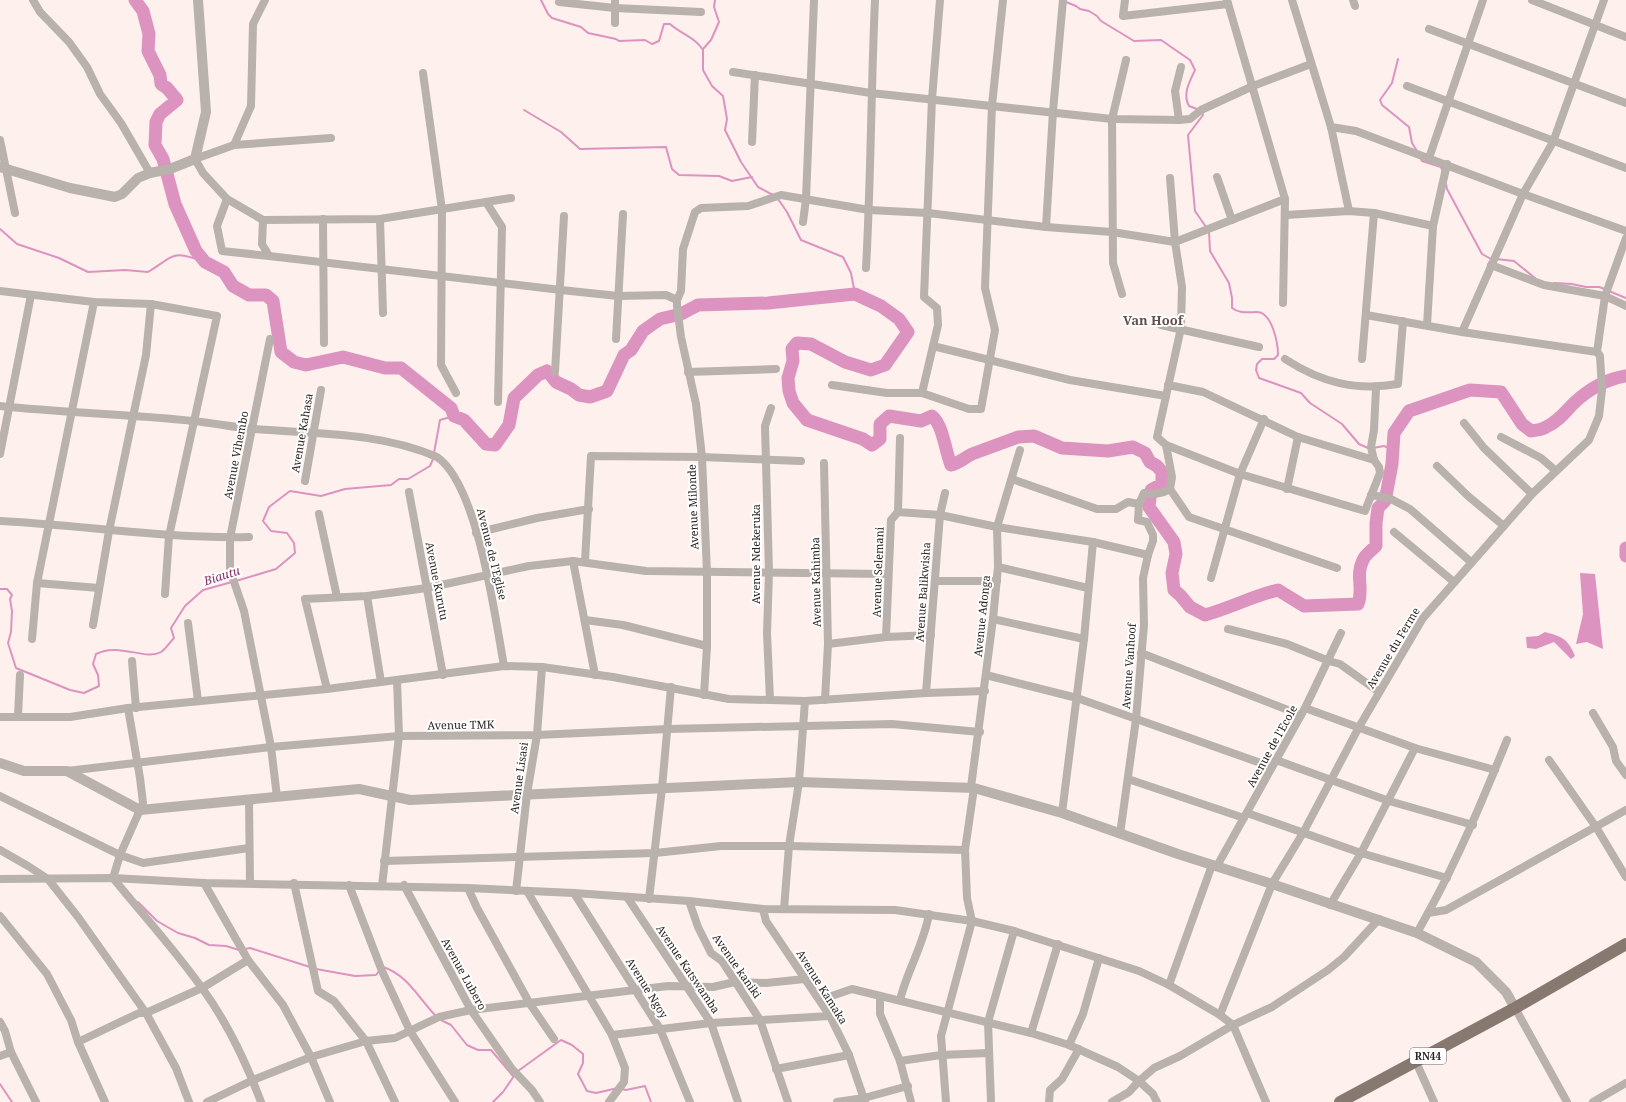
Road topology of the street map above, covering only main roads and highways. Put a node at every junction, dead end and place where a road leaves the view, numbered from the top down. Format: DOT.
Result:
graph roads {
  1 [pos="1626,944"];
  2 [pos="1340,1102"];
  1 -- 2 [label="main road, RN44"];
}
